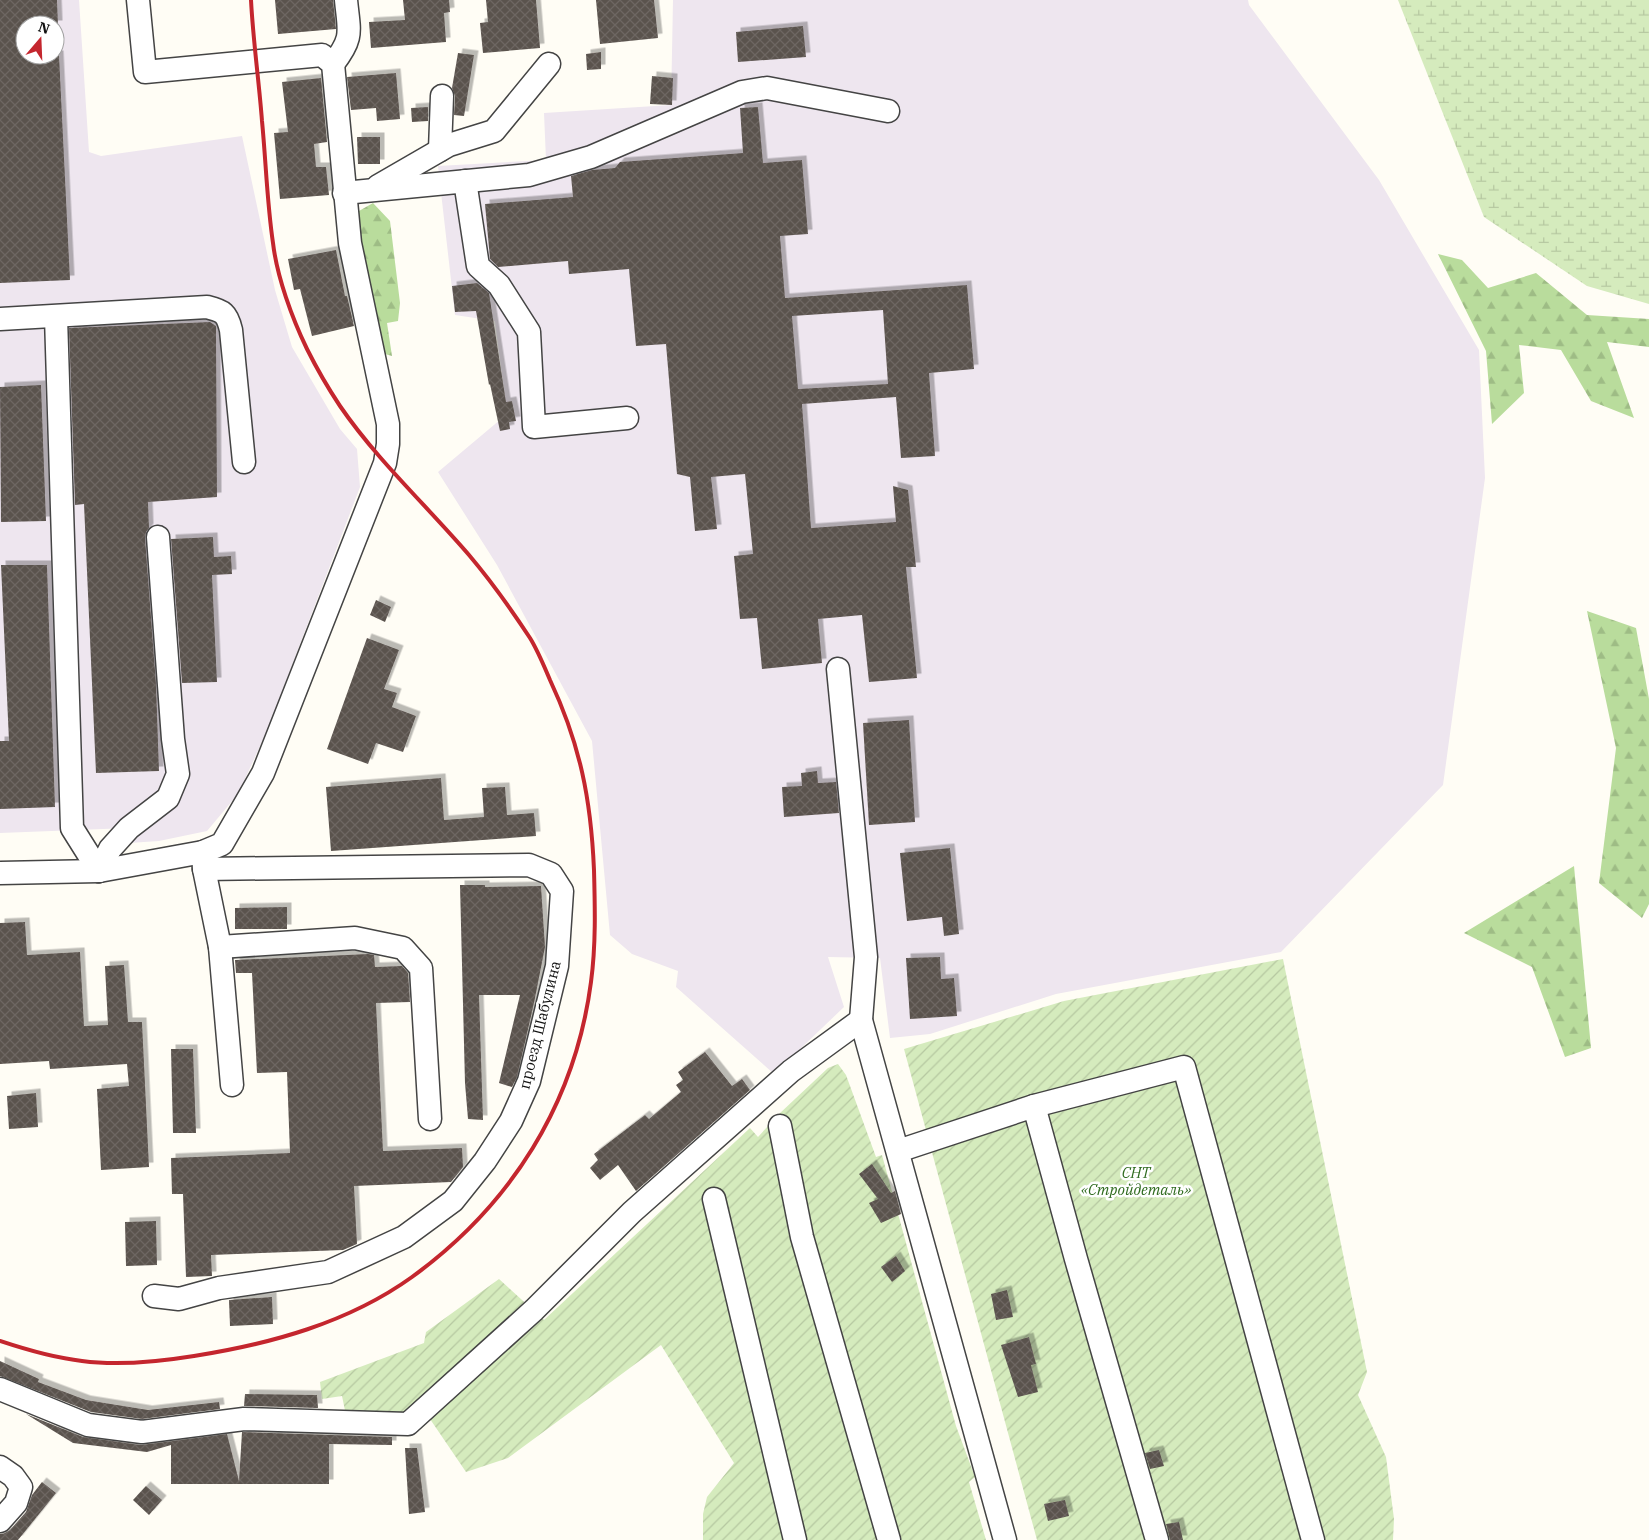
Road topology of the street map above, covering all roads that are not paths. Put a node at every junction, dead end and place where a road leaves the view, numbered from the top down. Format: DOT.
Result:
graph roads {
  1 [pos="138,0"];
  2 [pos="346,0"];
  3 [pos="332,64"];
  4 [pos="549,64"];
  5 [pos="442,96"];
  6 [pos="888,111"];
  7 [pos="440,150"];
  8 [pos="464,181"];
  9 [pos="370,190"];
  10 [pos="344,193"];
  11 [pos="56,317"];
  12 [pos="0,319"];
  13 [pos="627,418"];
  14 [pos="244,462"];
  15 [pos="158,537"];
  16 [pos="838,669"];
  17 [pos="204,861"];
  18 [pos="99,871"];
  19 [pos="0,873"];
  20 [pos="220,947"];
  21 [pos="861,1020"];
  22 [pos="232,1085"];
  23 [pos="1034,1106"];
  24 [pos="430,1119"];
  25 [pos="780,1126"];
  26 [pos="898,1151"];
  27 [pos="714,1199"];
  28 [pos="154,1296"];
  29 [pos="0,1389"];
  30 [pos="0,1467"];
  31 [pos="0,1521"];
  32 [pos="795,1540"];
  33 [pos="889,1540"];
  34 [pos="1005,1540"];
  35 [pos="1157,1540"];
  36 [pos="1312,1540"];
  1 -- 3 [label="street"];
  2 -- 3 [label="street"];
  3 -- 10 [label="street"];
  4 -- 7 [label="street"];
  5 -- 7 [label="street"];
  6 -- 8 [label="street"];
  7 -- 9 [label="street"];
  8 -- 9 [label="street"];
  8 -- 13 [label="street"];
  9 -- 10 [label="street"];
  10 -- 17 [label="street"];
  11 -- 12 [label="street"];
  11 -- 14 [label="street"];
  11 -- 18 [label="street"];
  15 -- 18 [label="street"];
  16 -- 21 [label="street"];
  17 -- 18 [label="street"];
  17 -- 20 [label="street"];
  17 -- 28 [label="street, проезд Шабулина"];
  18 -- 19 [label="street"];
  20 -- 22 [label="street"];
  20 -- 24 [label="street"];
  21 -- 26 [label="street"];
  21 -- 29 [label="street"];
  23 -- 26 [label="street"];
  23 -- 35 [label="street"];
  23 -- 36 [label="street"];
  25 -- 33 [label="street"];
  26 -- 34 [label="street"];
  27 -- 32 [label="street"];
  30 -- 31 [label="street"];
}
